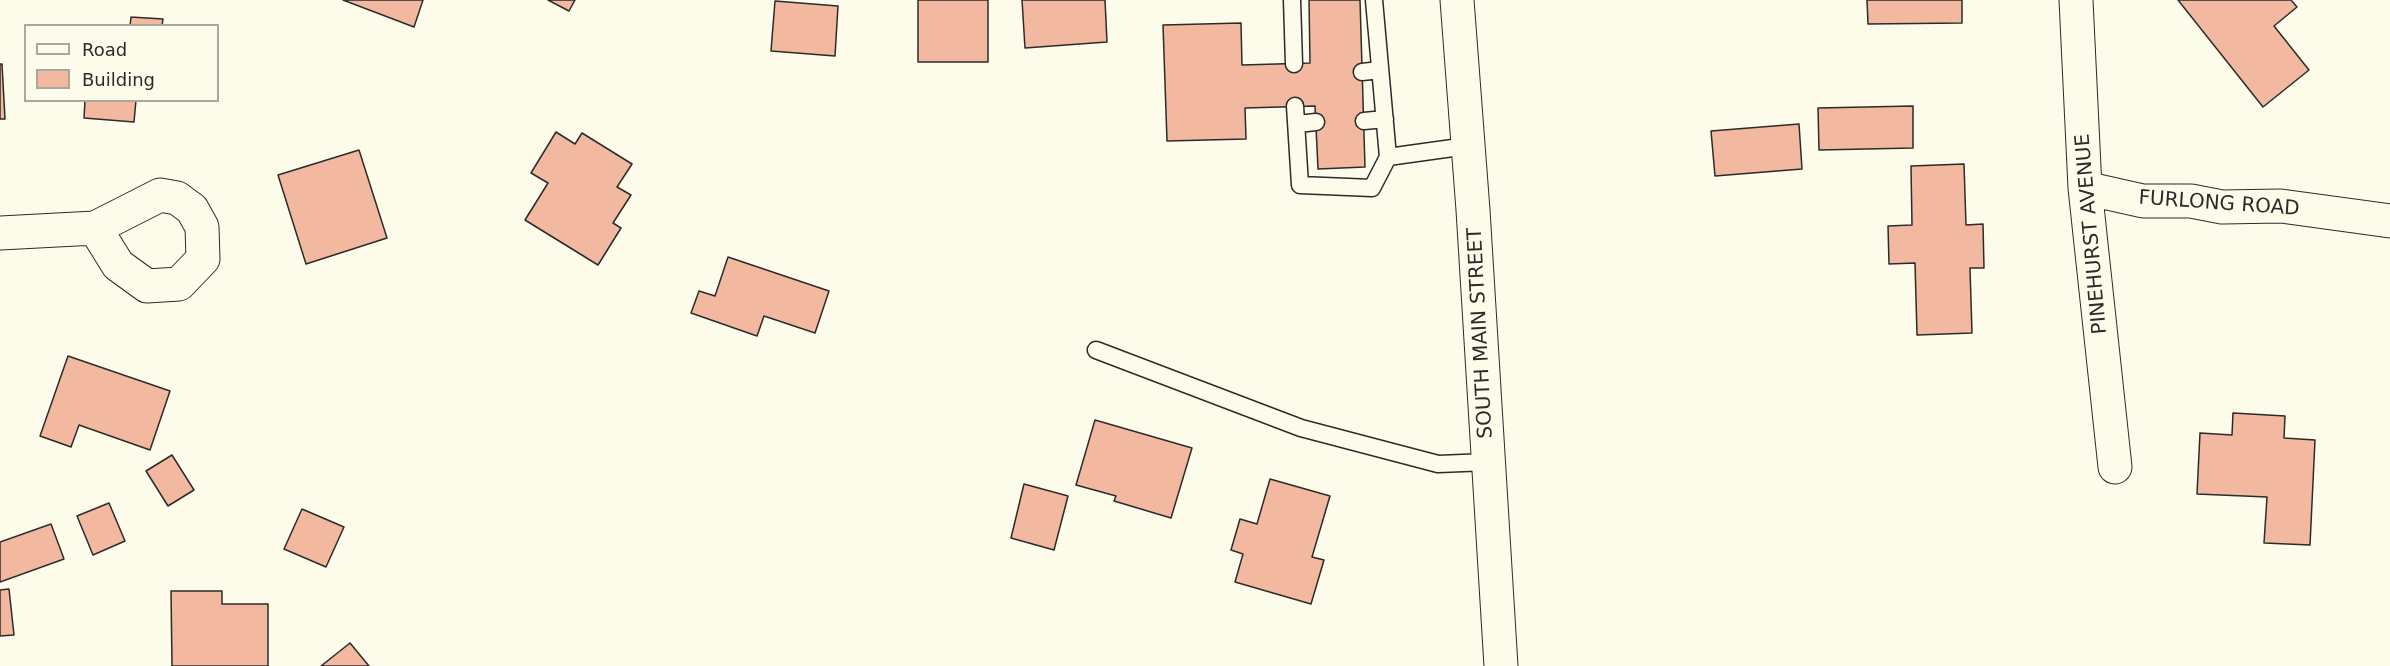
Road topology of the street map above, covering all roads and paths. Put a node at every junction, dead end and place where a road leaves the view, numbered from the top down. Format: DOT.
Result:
graph roads {
  1 [pos="1292,0"];
  2 [pos="1374,0"];
  3 [pos="1457,0"];
  4 [pos="2076,0"];
  5 [pos="1294,64"];
  6 [pos="1380,70"];
  7 [pos="1362,72"];
  8 [pos="1295,106"];
  9 [pos="1385,119"];
  10 [pos="1364,121"];
  11 [pos="1316,122"];
  12 [pos="1297,124"];
  13 [pos="1467,146"];
  14 [pos="1388,157"];
  15 [pos="2085,188"];
  16 [pos="2390,221"];
  17 [pos="95,228"];
  18 [pos="0,233"];
  19 [pos="1096,350"];
  20 [pos="1488,462"];
  21 [pos="2115,467"];
  22 [pos="1501,666"];
  1 -- 5 [label="lane"];
  2 -- 6 [label="lane"];
  3 -- 13 [label="street, SOUTH MAIN STREET"];
  4 -- 15 [label="street, PINEHURST AVENUE"];
  6 -- 7 [label="lane"];
  6 -- 9 [label="lane"];
  8 -- 12 [label="lane"];
  9 -- 10 [label="lane"];
  9 -- 14 [label="lane"];
  11 -- 12 [label="lane"];
  12 -- 14 [label="lane"];
  13 -- 14 [label="lane"];
  13 -- 20 [label="street, SOUTH MAIN STREET"];
  15 -- 16 [label="street, FURLONG ROAD"];
  15 -- 21 [label="street, PINEHURST AVENUE"];
  17 -- 18 [label="street"];
  19 -- 20 [label="lane"];
  20 -- 22 [label="street, SOUTH MAIN STREET"];
}
